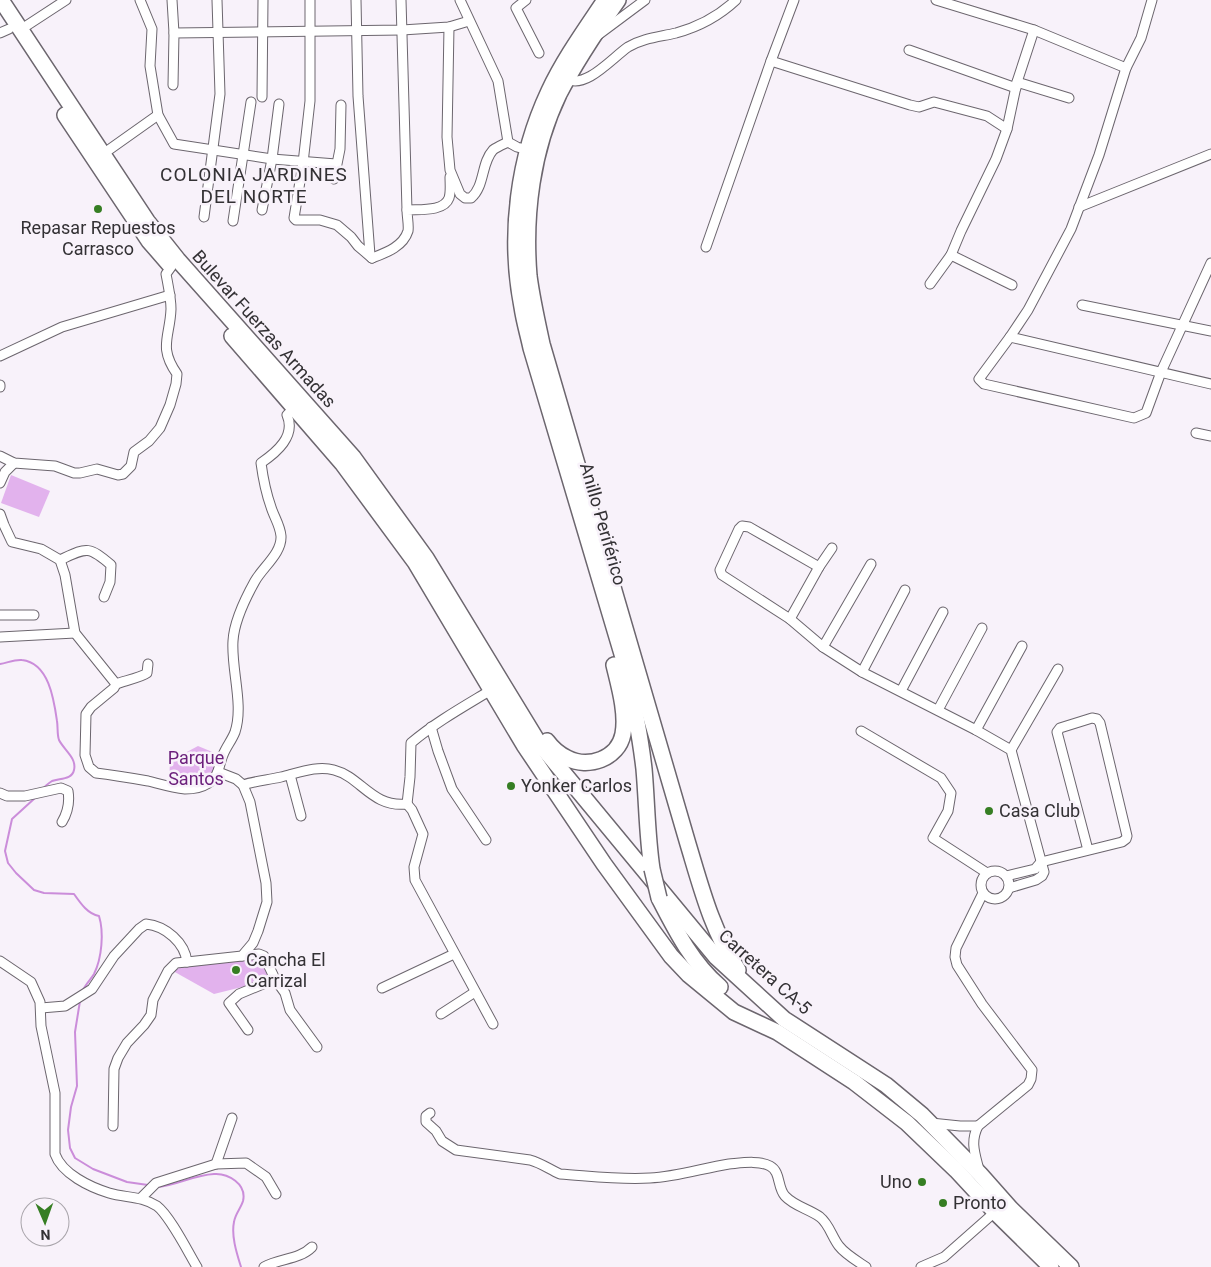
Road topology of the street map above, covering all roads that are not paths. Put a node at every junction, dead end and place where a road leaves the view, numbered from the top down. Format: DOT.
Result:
graph roads {
  1 [pos="1,0"];
  2 [pos="66,0"];
  3 [pos="140,0"];
  4 [pos="172,0"];
  5 [pos="216,0"];
  6 [pos="263,0"];
  7 [pos="310,0"];
  8 [pos="356,0"];
  9 [pos="401,0"];
  10 [pos="460,0"];
  11 [pos="526,0"];
  12 [pos="604,0"];
  13 [pos="618,0"];
  14 [pos="646,0"];
  15 [pos="736,0"];
  16 [pos="794,0"];
  17 [pos="936,0"];
  18 [pos="1152,0"];
  19 [pos="514,4"];
  20 [pos="0,15"];
  21 [pos="469,21"];
  22 [pos="449,27"];
  23 [pos="402,30"];
  24 [pos="1034,30"];
  25 [pos="10,31"];
  26 [pos="310,31"];
  27 [pos="356,31"];
  28 [pos="174,32"];
  29 [pos="218,32"];
  30 [pos="263,32"];
  31 [pos="590,41"];
  32 [pos="909,50"];
  33 [pos="539,53"];
  34 [pos="771,61"];
  35 [pos="1126,68"];
  36 [pos="567,79"];
  37 [pos="173,85"];
  38 [pos="1017,85"];
  39 [pos="262,97"];
  40 [pos="1069,98"];
  41 [pos="251,102"];
  42 [pos="279,104"];
  43 [pos="341,106"];
  44 [pos="158,115"];
  45 [pos="1007,129"];
  46 [pos="508,142"];
  47 [pos="528,150"];
  48 [pos="213,151"];
  49 [pos="103,154"];
  50 [pos="1211,154"];
  51 [pos="244,156"];
  52 [pos="272,159"];
  53 [pos="304,162"];
  54 [pos="336,164"];
  55 [pos="450,170"];
  56 [pos="334,179"];
  57 [pos="1079,207"];
  58 [pos="262,210"];
  59 [pos="407,210"];
  60 [pos="204,217"];
  61 [pos="233,221"];
  62 [pos="706,247"];
  63 [pos="951,255"];
  64 [pos="372,258"];
  65 [pos="1211,262"];
  66 [pos="171,267"];
  67 [pos="930,284"];
  68 [pos="1012,285"];
  69 [pos="170,295"];
  70 [pos="1082,305"];
  71 [pos="1182,326"];
  72 [pos="1211,332"];
  73 [pos="1010,337"];
  74 [pos="0,356"];
  75 [pos="1161,372"];
  76 [pos="1211,384"];
  77 [pos="294,408"];
  78 [pos="1196,433"];
  79 [pos="1211,436"];
  80 [pos="0,456"];
  81 [pos="14,463"];
  82 [pos="566,464"];
  83 [pos="0,483"];
  84 [pos="0,514"];
  85 [pos="832,548"];
  86 [pos="60,560"];
  87 [pos="871,564"];
  88 [pos="819,567"];
  89 [pos="905,590"];
  90 [pos="104,597"];
  91 [pos="943,612"];
  92 [pos="0,615"];
  93 [pos="34,615"];
  94 [pos="790,619"];
  95 [pos="982,628"];
  96 [pos="75,633"];
  97 [pos="0,637"];
  98 [pos="466,637"];
  99 [pos="1022,646"];
  100 [pos="823,647"];
  101 [pos="148,664"];
  102 [pos="1058,669"];
  103 [pos="862,672"];
  104 [pos="116,684"];
  105 [pos="490,690"];
  106 [pos="901,691"];
  107 [pos="938,710"];
  108 [pos="430,727"];
  109 [pos="976,730"];
  110 [pos="861,731"];
  111 [pos="1011,750"];
  112 [pos="218,772"];
  113 [pos="290,774"];
  114 [pos="242,785"];
  115 [pos="0,794"];
  116 [pos="406,804"];
  117 [pos="301,816"];
  118 [pos="62,822"];
  119 [pos="486,840"];
  120 [pos="1088,850"];
  121 [pos="1042,862"];
  122 [pos="988,873"];
  123 [pos="1006,876"];
  124 [pos="1009,888"];
  125 [pos="983,893"];
  126 [pos="454,954"];
  127 [pos="242,956"];
  128 [pos="0,961"];
  129 [pos="187,962"];
  130 [pos="275,979"];
  131 [pos="746,984"];
  132 [pos="382,988"];
  133 [pos="475,992"];
  134 [pos="41,1008"];
  135 [pos="442,1014"];
  136 [pos="493,1024"];
  137 [pos="248,1030"];
  138 [pos="777,1032"];
  139 [pos="317,1047"];
  140 [pos="430,1113"];
  141 [pos="232,1118"];
  142 [pos="930,1123"];
  143 [pos="113,1126"];
  144 [pos="978,1126"];
  145 [pos="216,1164"];
  146 [pos="980,1174"];
  147 [pos="276,1194"];
  148 [pos="141,1198"];
  149 [pos="996,1212"];
  150 [pos="312,1247"];
  151 [pos="197,1267"];
  152 [pos="264,1267"];
  153 [pos="866,1267"];
  154 [pos="921,1267"];
  155 [pos="1051,1267"];
  156 [pos="1071,1267"];
  1 -- 25 [label="highway, Bulevar Fuerzas Armadas"];
  2 -- 25 [label="street"];
  3 -- 44 [label="street"];
  4 -- 28 [label="street"];
  5 -- 29 [label="street"];
  6 -- 30 [label="street"];
  7 -- 26 [label="street"];
  8 -- 27 [label="street"];
  9 -- 23 [label="street"];
  10 -- 21 [label="street"];
  11 -- 19 [label="street"];
  12 -- 47 [label="highway, Anillo Periférico"];
  13 -- 31 [label="highway, Anillo Periférico"];
  14 -- 31 [label="street"];
  15 -- 36 [label="street"];
  16 -- 34 [label="street"];
  17 -- 24 [label="street"];
  18 -- 35 [label="street"];
  19 -- 33 [label="street"];
  20 -- 25 [label="highway, Bulevar Fuerzas Armadas"];
  21 -- 22 [label="street"];
  21 -- 46 [label="street"];
  22 -- 23 [label="street"];
  22 -- 55 [label="street"];
  23 -- 27 [label="street"];
  23 -- 59 [label="street"];
  24 -- 35 [label="street"];
  24 -- 38 [label="street"];
  25 -- 49 [label="highway, Bulevar Fuerzas Armadas"];
  25 -- 66 [label="highway, Bulevar Fuerzas Armadas"];
  26 -- 27 [label="street"];
  26 -- 30 [label="street"];
  26 -- 53 [label="street"];
  27 -- 64 [label="street"];
  28 -- 29 [label="street"];
  28 -- 37 [label="street"];
  29 -- 30 [label="street"];
  29 -- 48 [label="street"];
  30 -- 39 [label="street"];
  31 -- 36 [label="highway, Anillo Periférico"];
  32 -- 38 [label="street"];
  34 -- 45 [label="street"];
  34 -- 62 [label="street"];
  35 -- 57 [label="street"];
  36 -- 131 [label="highway, Anillo Periférico"];
  38 -- 40 [label="street"];
  38 -- 45 [label="street"];
  41 -- 51 [label="street"];
  42 -- 52 [label="street"];
  43 -- 54 [label="street"];
  44 -- 48 [label="street"];
  44 -- 49 [label="street"];
  45 -- 63 [label="street"];
  46 -- 47 [label="street"];
  46 -- 55 [label="street"];
  47 -- 82 [label="highway, Anillo Periférico"];
  48 -- 51 [label="street"];
  48 -- 60 [label="street"];
  49 -- 98 [label="highway, Bulevar Fuerzas Armadas"];
  50 -- 57 [label="street"];
  51 -- 52 [label="street"];
  51 -- 61 [label="street"];
  52 -- 53 [label="street"];
  52 -- 58 [label="street"];
  53 -- 54 [label="street"];
  53 -- 64 [label="street"];
  54 -- 56 [label="street"];
  55 -- 59 [label="street"];
  57 -- 73 [label="street"];
  59 -- 64 [label="street"];
  63 -- 67 [label="street"];
  63 -- 68 [label="street"];
  65 -- 71 [label="street"];
  66 -- 69 [label="street"];
  66 -- 77 [label="highway, Bulevar Fuerzas Armadas"];
  69 -- 74 [label="street"];
  69 -- 81 [label="street"];
  70 -- 71 [label="street"];
  71 -- 72 [label="street"];
  71 -- 75 [label="street"];
  73 -- 75 [label="street"];
  73 -- 75 [label="street"];
  75 -- 76 [label="street"];
  77 -- 98 [label="highway, Bulevar Fuerzas Armadas"];
  77 -- 112 [label="street"];
  78 -- 79 [label="street"];
  80 -- 81 [label="street"];
  81 -- 83 [label="street"];
  82 -- 98 [label="highway"];
  82 -- 138 [label="highway, Anillo Periférico, bridge"];
  84 -- 86 [label="street"];
  85 -- 88 [label="street"];
  86 -- 90 [label="street"];
  86 -- 96 [label="street"];
  87 -- 100 [label="street"];
  88 -- 94 [label="street"];
  88 -- 94 [label="street"];
  89 -- 103 [label="street"];
  91 -- 106 [label="street"];
  92 -- 93 [label="street"];
  94 -- 100 [label="street"];
  95 -- 107 [label="street"];
  96 -- 97 [label="street"];
  96 -- 104 [label="street"];
  98 -- 105 [label="highway, Carretera CA-5"];
  98 -- 131 [label="highway, Carretera CA-5"];
  99 -- 109 [label="street"];
  100 -- 103 [label="street"];
  101 -- 104 [label="street"];
  102 -- 111 [label="street"];
  103 -- 106 [label="street"];
  104 -- 112 [label="street"];
  105 -- 108 [label="street"];
  105 -- 138 [label="highway, Carretera CA-5"];
  106 -- 107 [label="street"];
  107 -- 109 [label="street"];
  108 -- 116 [label="street"];
  108 -- 119 [label="street"];
  109 -- 111 [label="street"];
  110 -- 122 [label="street"];
  111 -- 121 [label="street"];
  112 -- 114 [label="street"];
  113 -- 114 [label="street"];
  113 -- 116 [label="street"];
  113 -- 117 [label="street"];
  114 -- 127 [label="street"];
  115 -- 118 [label="street"];
  116 -- 126 [label="street"];
  120 -- 120 [label="street"];
  120 -- 121 [label="street"];
  121 -- 123 [label="street"];
  121 -- 124 [label="street"];
  122 -- 123 [label="street"];
  122 -- 125 [label="street"];
  123 -- 124 [label="street"];
  124 -- 125 [label="street"];
  125 -- 144 [label="street"];
  126 -- 132 [label="street"];
  126 -- 133 [label="street"];
  127 -- 129 [label="street"];
  127 -- 130 [label="street"];
  128 -- 134 [label="street"];
  129 -- 134 [label="street"];
  129 -- 143 [label="street"];
  130 -- 137 [label="street"];
  130 -- 139 [label="street"];
  131 -- 142 [label="highway, Carretera CA-5"];
  133 -- 135 [label="street"];
  133 -- 136 [label="street"];
  134 -- 148 [label="street"];
  138 -- 149 [label="highway, Carretera CA-5"];
  140 -- 153 [label="street"];
  141 -- 145 [label="street"];
  142 -- 144 [label="street"];
  142 -- 146 [label="highway, Carretera CA-5"];
  144 -- 146 [label="street"];
  145 -- 147 [label="street"];
  145 -- 148 [label="street"];
  146 -- 156 [label="highway, Carretera CA-5"];
  148 -- 151 [label="street"];
  149 -- 154 [label="street"];
  149 -- 155 [label="highway, Carretera CA-5"];
  150 -- 152 [label="street"];
}
